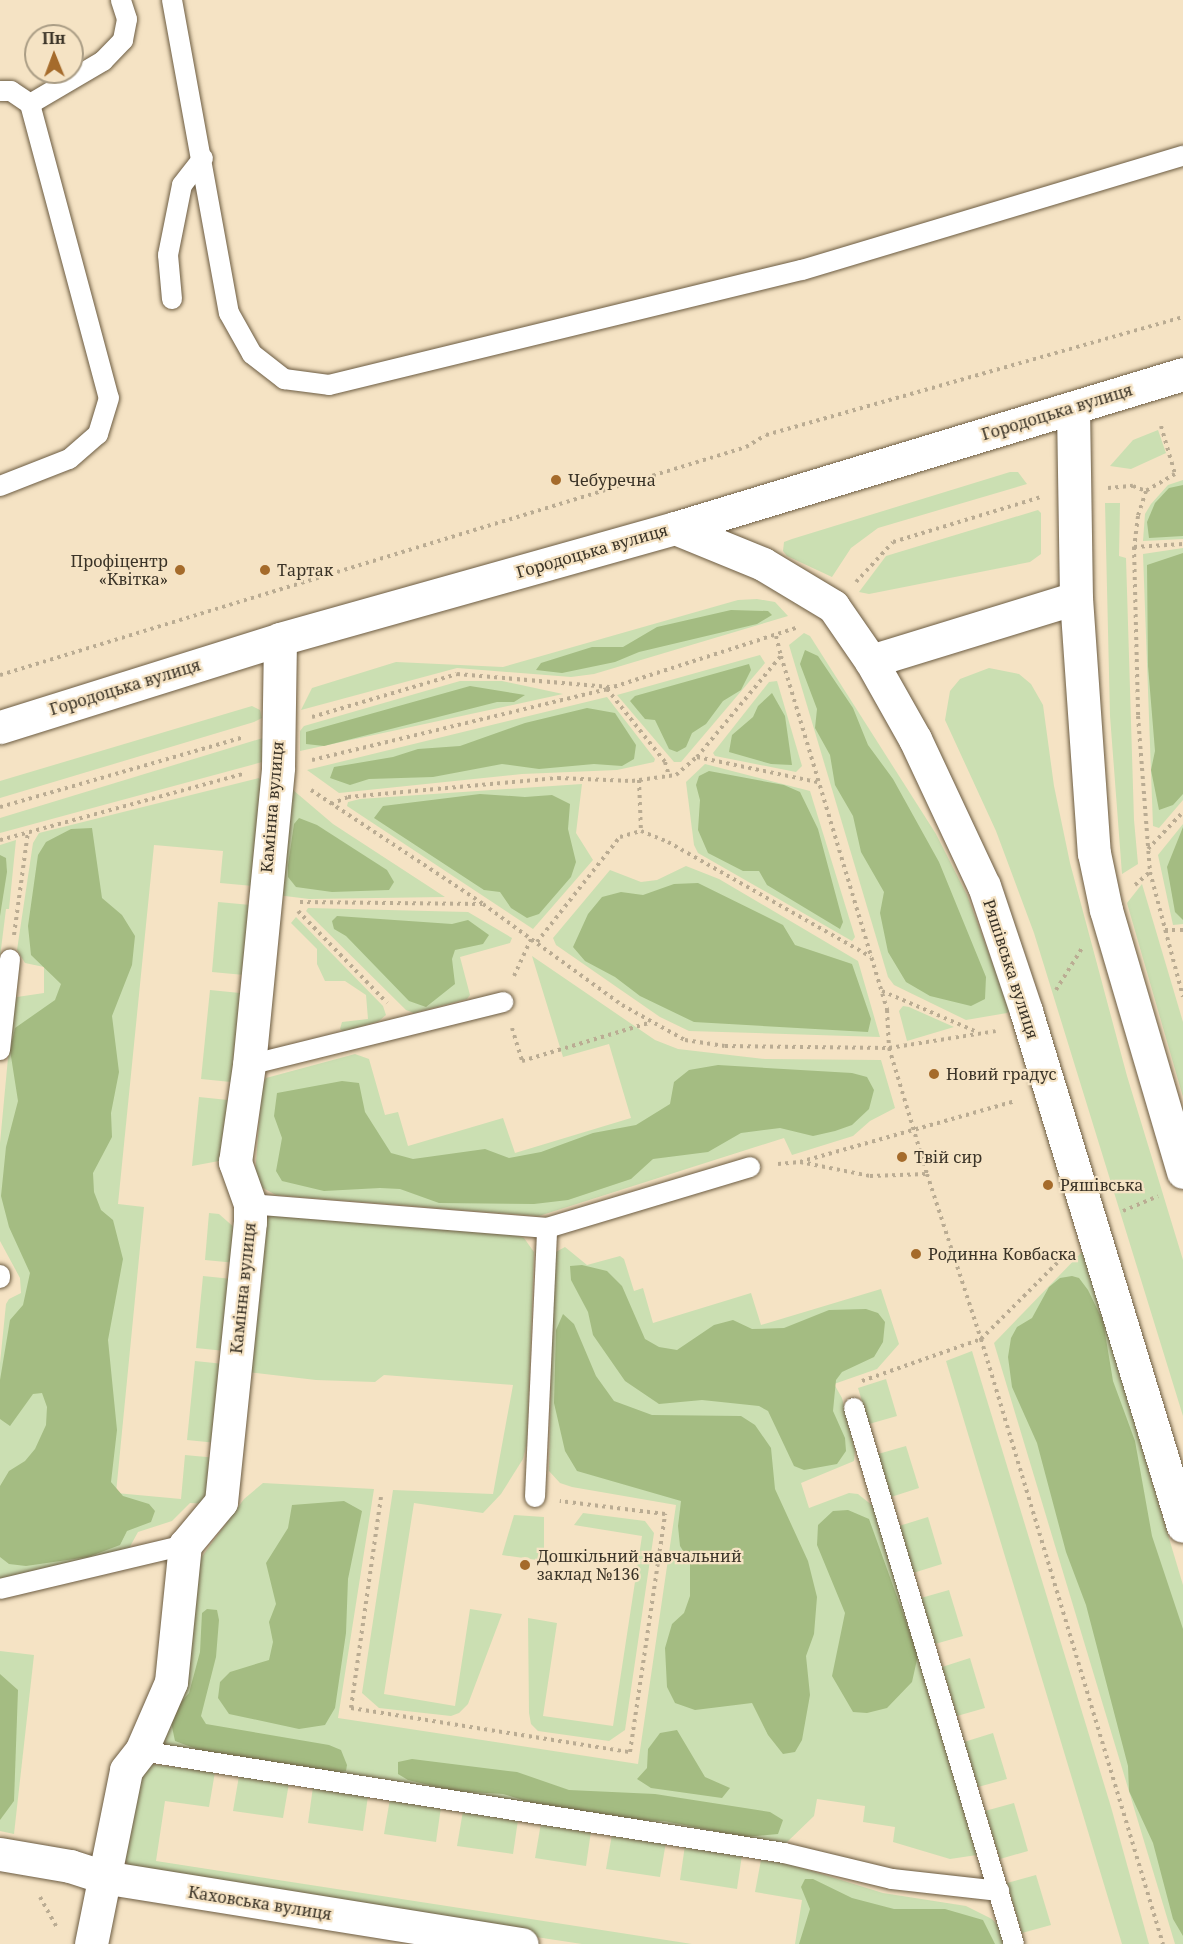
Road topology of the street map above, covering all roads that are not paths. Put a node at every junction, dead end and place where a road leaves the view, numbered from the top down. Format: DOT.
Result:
graph roads {
  1 [pos="121,0"];
  2 [pos="172,0"];
  3 [pos="0,91"];
  4 [pos="30,104"];
  5 [pos="1183,156"];
  6 [pos="203,158"];
  7 [pos="172,299"];
  8 [pos="1183,374"];
  9 [pos="1072,408"];
  10 [pos="0,486"];
  11 [pos="675,528"];
  12 [pos="1076,598"];
  13 [pos="280,639"];
  14 [pos="872,661"];
  15 [pos="0,727"];
  16 [pos="10,960"];
  17 [pos="503,1002"];
  18 [pos="0,1050"];
  19 [pos="249,1065"];
  20 [pos="750,1167"];
  21 [pos="1173,1183"];
  22 [pos="250,1204"];
  23 [pos="547,1228"];
  24 [pos="854,1408"];
  25 [pos="535,1497"];
  26 [pos="1183,1526"];
  27 [pos="185,1545"];
  28 [pos="0,1589"];
  29 [pos="141,1751"];
  30 [pos="0,1854"];
  31 [pos="103,1877"];
  32 [pos="999,1891"];
  33 [pos="77,1941"];
  34 [pos="522,1944"];
  35 [pos="1014,1944"];
  1 -- 4 [label="lane"];
  2 -- 6 [label="lane"];
  3 -- 4 [label="lane"];
  4 -- 10 [label="lane"];
  5 -- 6 [label="lane"];
  6 -- 7 [label="lane"];
  8 -- 9 [label="main road, Городоцька вулиця"];
  9 -- 11 [label="main road, Городоцька вулиця"];
  9 -- 12 [label="main road"];
  11 -- 13 [label="main road, Городоцька вулиця"];
  11 -- 14 [label="main road, Ряшівська вулиця"];
  12 -- 14 [label="main road"];
  12 -- 21 [label="main road"];
  13 -- 15 [label="main road, Городоцька вулиця"];
  13 -- 19 [label="main road, Камінна вулиця"];
  14 -- 26 [label="main road, Ряшівська вулиця"];
  16 -- 18 [label="lane"];
  17 -- 19 [label="lane"];
  19 -- 22 [label="main road, Камінна вулиця"];
  20 -- 23 [label="lane"];
  22 -- 23 [label="lane"];
  22 -- 27 [label="main road, Камінна вулиця"];
  23 -- 25 [label="lane"];
  24 -- 32 [label="lane"];
  27 -- 28 [label="lane"];
  27 -- 29 [label="main road"];
  29 -- 31 [label="main road"];
  29 -- 32 [label="lane"];
  30 -- 31 [label="main road, Каховська вулиця"];
  31 -- 33 [label="main road"];
  31 -- 34 [label="main road, Каховська вулиця"];
  32 -- 35 [label="lane"];
}
